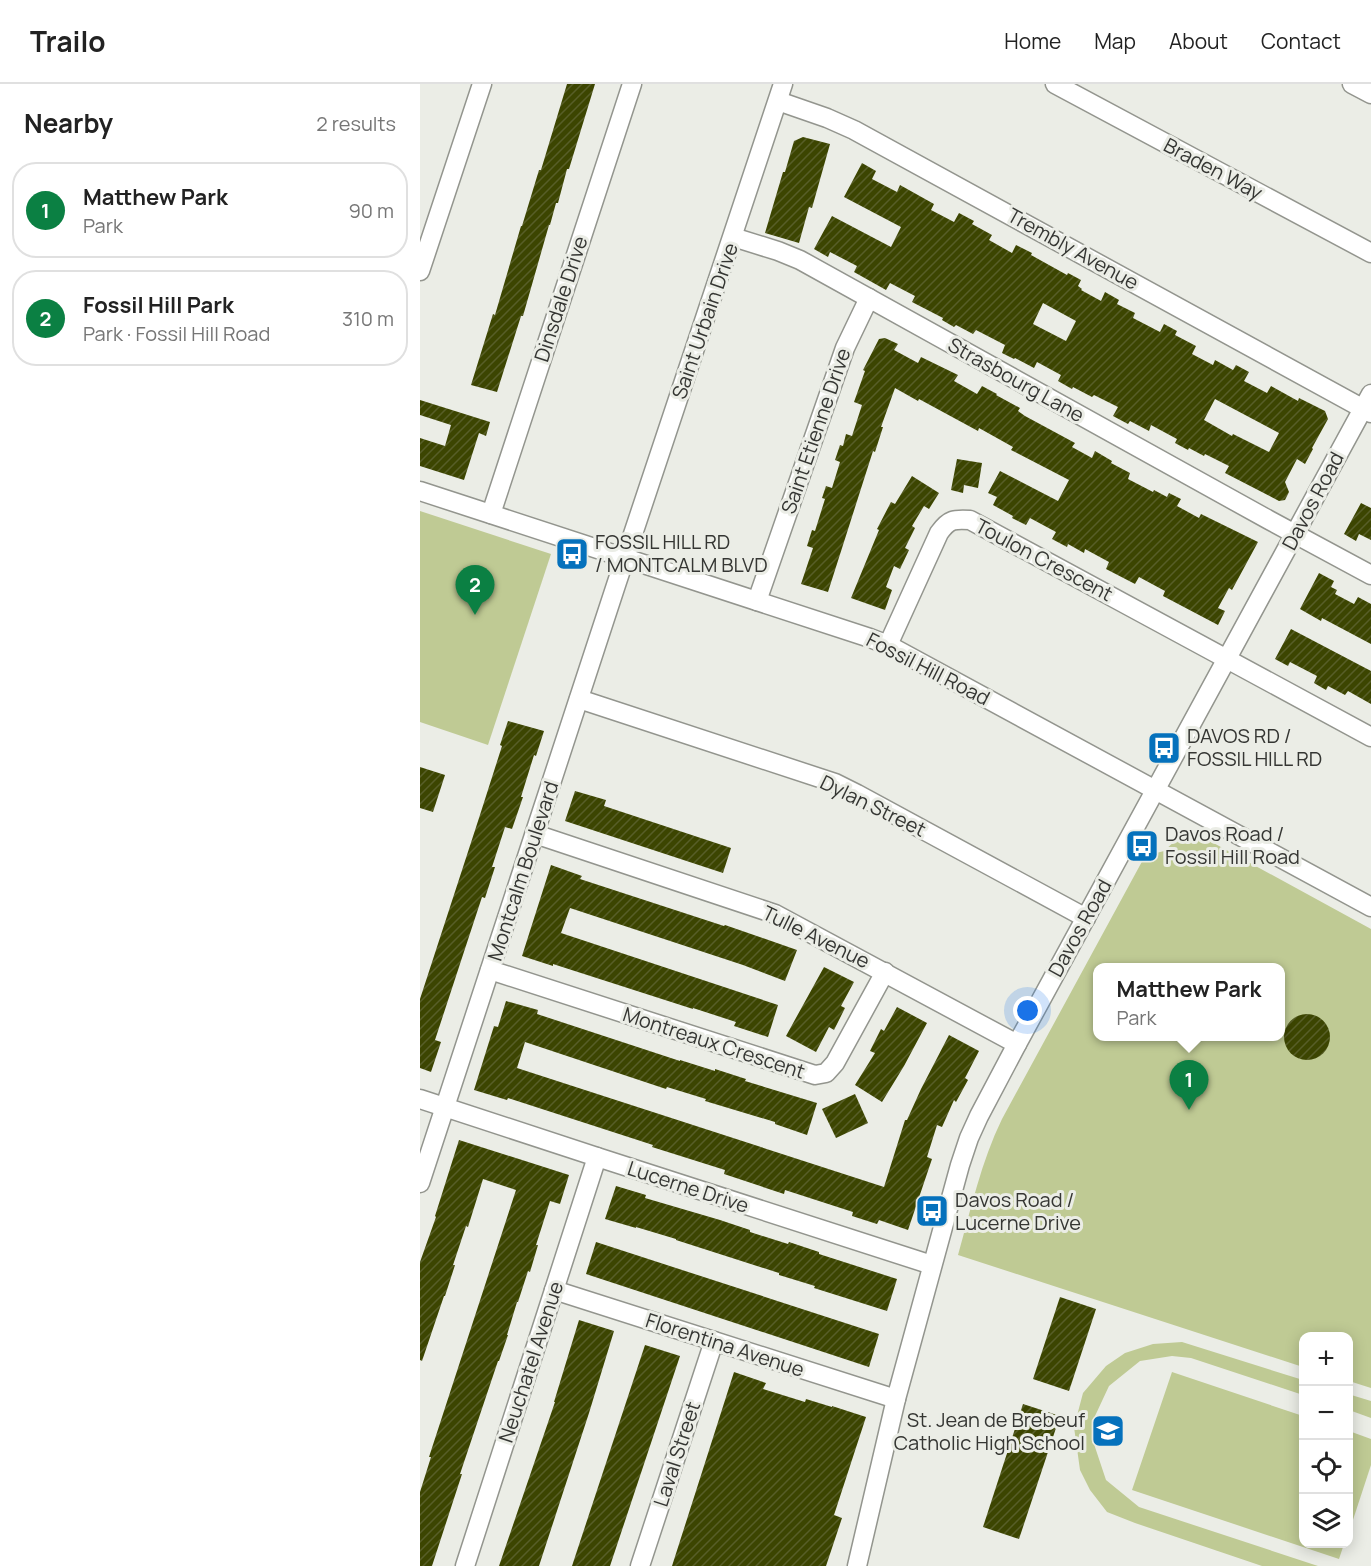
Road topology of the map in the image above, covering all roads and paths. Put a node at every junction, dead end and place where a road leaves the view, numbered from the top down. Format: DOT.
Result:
graph roads {
  1 [pos="482,84"];
  2 [pos="632,84"];
  3 [pos="1055,84"];
  4 [pos="1352,84"];
  5 [pos="780,92"];
  6 [pos="1371,94"];
  7 [pos="733,237"];
  8 [pos="1371,253"];
  9 [pos="420,271"];
  10 [pos="868,298"];
  11 [pos="1368,405"];
  12 [pos="420,491"];
  13 [pos="491,514"];
  14 [pos="1295,534"];
  15 [pos="625,558"];
  16 [pos="1371,575"];
  17 [pos="757,601"];
  18 [pos="888,645"];
  19 [pos="1227,659"];
  20 [pos="579,699"];
  21 [pos="1371,736"];
  22 [pos="1155,790"];
  23 [pos="535,834"];
  24 [pos="1371,907"];
  25 [pos="1086,918"];
  26 [pos="490,970"];
  27 [pos="885,972"];
  28 [pos="1017,1044"];
  29 [pos="420,1099"];
  30 [pos="445,1107"];
  31 [pos="597,1157"];
  32 [pos="420,1184"];
  33 [pos="932,1265"];
  34 [pos="554,1290"];
  35 [pos="714,1341"];
  36 [pos="896,1399"];
  37 [pos="465,1566"];
  38 [pos="640,1566"];
  39 [pos="857,1566"];
  1 -- 9 [label="street"];
  2 -- 13 [label="street, Dinsdale Drive"];
  3 -- 8 [label="street, Braden Way"];
  4 -- 6 [label="street"];
  5 -- 7 [label="street, Saint Urbain Drive"];
  5 -- 11 [label="street, Trembly Avenue"];
  7 -- 10 [label="street, Strasbourg Lane"];
  7 -- 15 [label="street, Saint Urbain Drive"];
  10 -- 14 [label="street, Strasbourg Lane"];
  10 -- 17 [label="street, Saint Etienne Drive"];
  11 -- 14 [label="street, Davos Road"];
  12 -- 13 [label="street, Fossil Hill Road"];
  13 -- 15 [label="street, Fossil Hill Road"];
  14 -- 16 [label="street, Strasbourg Lane"];
  14 -- 19 [label="street, Davos Road"];
  15 -- 17 [label="street, Fossil Hill Road"];
  15 -- 20 [label="street, Montcalm Boulevard"];
  17 -- 18 [label="street, Fossil Hill Road"];
  18 -- 19 [label="street, Toulon Crescent"];
  18 -- 22 [label="street, Fossil Hill Road"];
  19 -- 21 [label="street, Toulon Crescent"];
  19 -- 22 [label="street, Davos Road"];
  20 -- 23 [label="street, Montcalm Boulevard"];
  20 -- 25 [label="street, Dylan Street"];
  22 -- 24 [label="street, Fossil Hill Road"];
  22 -- 25 [label="street, Davos Road"];
  23 -- 26 [label="street, Montcalm Boulevard"];
  23 -- 27 [label="street, Tulle Avenue"];
  25 -- 28 [label="street, Davos Road"];
  26 -- 27 [label="street, Montreaux Crescent"];
  26 -- 30 [label="street, Montcalm Boulevard"];
  27 -- 28 [label="street, Tulle Avenue"];
  28 -- 33 [label="street, Davos Road"];
  29 -- 30 [label="street, Lucerne Drive"];
  30 -- 31 [label="street, Lucerne Drive"];
  30 -- 32 [label="street, Montcalm Boulevard"];
  31 -- 33 [label="street, Lucerne Drive"];
  31 -- 34 [label="street, Neuchatel Avenue"];
  33 -- 36 [label="street, Davos Road"];
  34 -- 35 [label="street, Florentina Avenue"];
  34 -- 37 [label="street, Neuchatel Avenue"];
  35 -- 36 [label="street, Florentina Avenue"];
  35 -- 38 [label="street, Laval Street"];
  36 -- 39 [label="street, Davos Road"];
}
